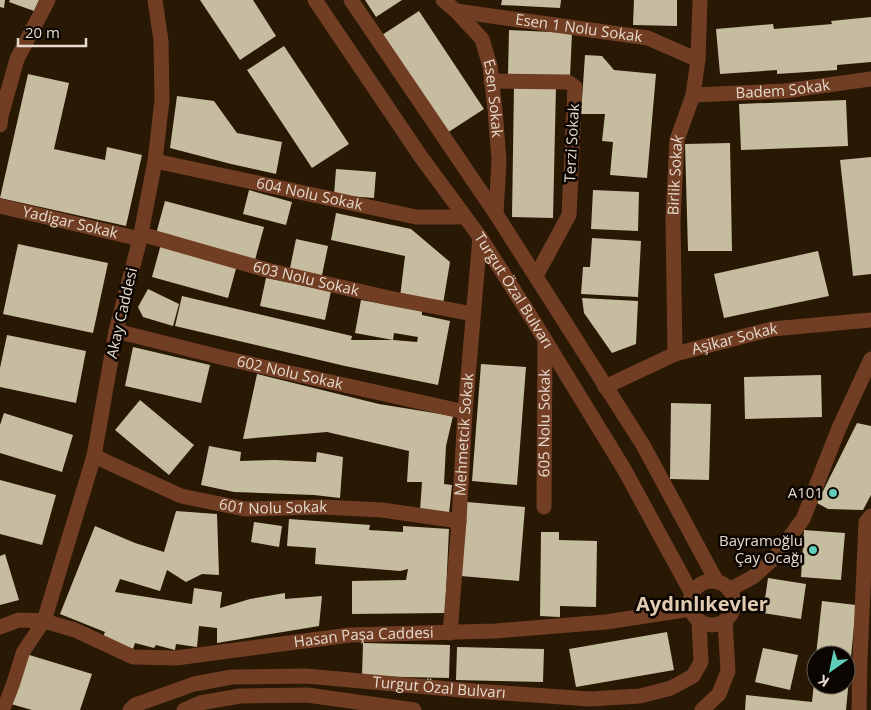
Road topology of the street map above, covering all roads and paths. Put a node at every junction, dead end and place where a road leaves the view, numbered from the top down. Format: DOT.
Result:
graph roads {
  1 [pos="48,0"];
  2 [pos="155,0"];
  3 [pos="314,0"];
  4 [pos="351,0"];
  5 [pos="443,0"];
  6 [pos="700,0"];
  7 [pos="456,11"];
  8 [pos="698,60"];
  9 [pos="871,79"];
  10 [pos="491,81"];
  11 [pos="693,95"];
  12 [pos="0,125"];
  13 [pos="155,162"];
  14 [pos="0,206"];
  15 [pos="496,214"];
  16 [pos="465,217"];
  17 [pos="140,236"];
  18 [pos="480,237"];
  19 [pos="536,276"];
  20 [pos="473,314"];
  21 [pos="871,320"];
  22 [pos="116,331"];
  23 [pos="545,340"];
  24 [pos="675,354"];
  25 [pos="871,359"];
  26 [pos="605,387"];
  27 [pos="465,412"];
  28 [pos="94,456"];
  29 [pos="544,508"];
  30 [pos="871,516"];
  31 [pos="459,521"];
  32 [pos="723,586"];
  33 [pos="694,608"];
  34 [pos="44,621"];
  35 [pos="725,621"];
  36 [pos="0,627"];
  37 [pos="450,633"];
  38 [pos="3,710"];
  39 [pos="130,710"];
  40 [pos="184,710"];
  41 [pos="414,710"];
  42 [pos="702,710"];
  43 [pos="859,710"];
  1 -- 12 [label="street"];
  2 -- 13 [label="street, Akay Caddesi"];
  3 -- 16 [label="street, Turgut Özal Bulvarı"];
  4 -- 15 [label="street, Turgut Özal Bulvarı"];
  5 -- 7 [label="street, Esen Sokak"];
  6 -- 8 [label="street, Birlik Sokak"];
  7 -- 8 [label="street, Esen 1 Nolu Sokak"];
  7 -- 10 [label="street, Esen Sokak"];
  8 -- 11 [label="street, Birlik Sokak"];
  9 -- 11 [label="street, Badem Sokak"];
  10 -- 15 [label="street, Esen Sokak"];
  10 -- 19 [label="street, Terzi Sokak"];
  11 -- 24 [label="street, Birlik Sokak"];
  13 -- 16 [label="street, 604 Nolu Sokak"];
  13 -- 17 [label="street, Akay Caddesi"];
  14 -- 17 [label="street, Yadigar Sokak"];
  15 -- 19 [label="street, Turgut Özal Bulvarı"];
  16 -- 18 [label="street, Turgut Özal Bulvarı"];
  17 -- 20 [label="street, 603 Nolu Sokak"];
  17 -- 22 [label="street, Akay Caddesi"];
  18 -- 20 [label="street, Mehmetcik Sokak"];
  18 -- 23 [label="street, Turgut Özal Bulvarı"];
  19 -- 26 [label="street, Turgut Özal Bulvarı"];
  20 -- 27 [label="street, Mehmetcik Sokak"];
  21 -- 24 [label="street, Aşikar Sokak"];
  22 -- 27 [label="street, 602 Nolu Sokak"];
  22 -- 28 [label="street, Akay Caddesi"];
  23 -- 29 [label="street, 605 Nolu Sokak"];
  23 -- 33 [label="street, Turgut Özal Bulvarı"];
  24 -- 26 [label="street, Aşikar Sokak"];
  25 -- 32 [label="street"];
  26 -- 32 [label="street, Turgut Özal Bulvarı"];
  27 -- 31 [label="street, Mehmetcik Sokak"];
  28 -- 31 [label="street, 601 Nolu Sokak"];
  28 -- 34 [label="street, Akay Caddesi"];
  30 -- 43 [label="street"];
  31 -- 37 [label="street, Mehmetcik Sokak"];
  32 -- 33 [label="street"];
  32 -- 35 [label="street"];
  33 -- 35 [label="street"];
  33 -- 37 [label="street, Hasan Paşa Caddesi"];
  33 -- 39 [label="street, Turgut Özal Bulvarı"];
  34 -- 36 [label="street, Hasan Paşa Caddesi"];
  34 -- 37 [label="street, Hasan Paşa Caddesi"];
  34 -- 38 [label="street"];
  35 -- 42 [label="street"];
  40 -- 41 [label="street, Turgut Özal Bulvarı"];
}
